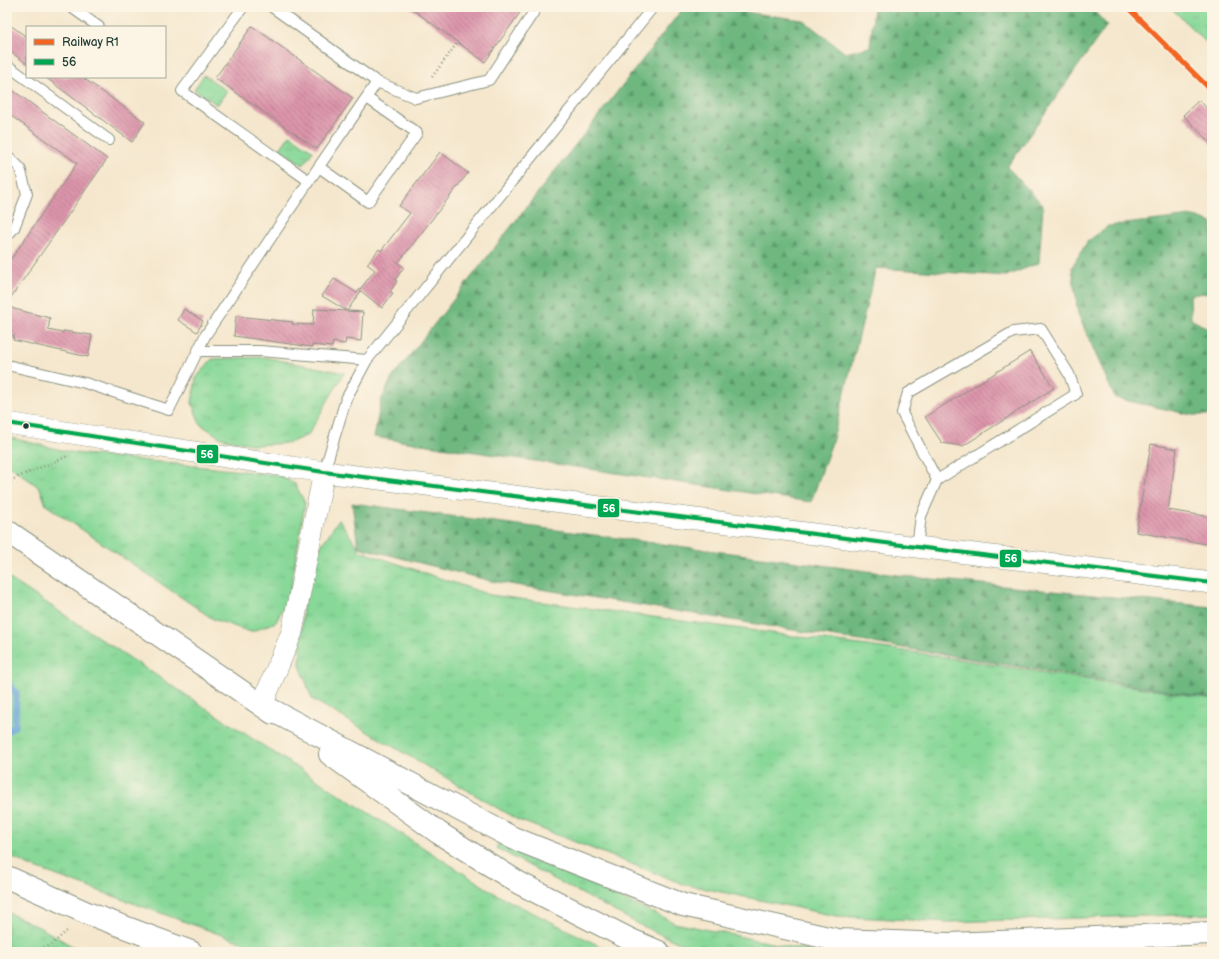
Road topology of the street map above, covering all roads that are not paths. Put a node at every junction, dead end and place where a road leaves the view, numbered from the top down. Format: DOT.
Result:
graph roads {
  1 [pos="71,7"];
  2 [pos="243,7"];
  3 [pos="272,7"];
  4 [pos="537,7"];
  5 [pos="653,7"];
  6 [pos="98,26"];
  7 [pos="7,66"];
  8 [pos="377,82"];
  9 [pos="367,98"];
  10 [pos="109,140"];
  11 [pos="7,155"];
  12 [pos="319,167"];
  13 [pos="309,181"];
  14 [pos="7,236"];
  15 [pos="198,351"];
  16 [pos="367,360"];
  17 [pos="7,365"];
  18 [pos="7,423"];
  19 [pos="324,472"];
  20 [pos="937,480"];
  21 [pos="7,531"];
  22 [pos="917,547"];
  23 [pos="1212,583"];
  24 [pos="262,705"];
  25 [pos="7,877"];
  26 [pos="1212,933"];
  27 [pos="191,952"];
  28 [pos="659,952"];
  1 -- 6 [label="lane"];
  2 -- 13 [label="lane"];
  3 -- 8 [label="lane"];
  4 -- 8 [label="lane"];
  5 -- 16 [label="lane"];
  7 -- 10 [label="lane"];
  8 -- 9 [label="lane"];
  9 -- 12 [label="lane"];
  9 -- 12 [label="lane"];
  11 -- 14 [label="lane"];
  12 -- 13 [label="lane"];
  13 -- 15 [label="lane"];
  15 -- 16 [label="lane"];
  15 -- 17 [label="lane"];
  16 -- 19 [label="lane"];
  18 -- 19 [label="street"];
  19 -- 22 [label="street"];
  19 -- 24 [label="street"];
  20 -- 20 [label="lane"];
  20 -- 22 [label="lane"];
  21 -- 24 [label="main road"];
  22 -- 23 [label="street"];
  24 -- 26 [label="main road"];
  24 -- 28 [label="main road"];
  25 -- 27 [label="main road"];
}
